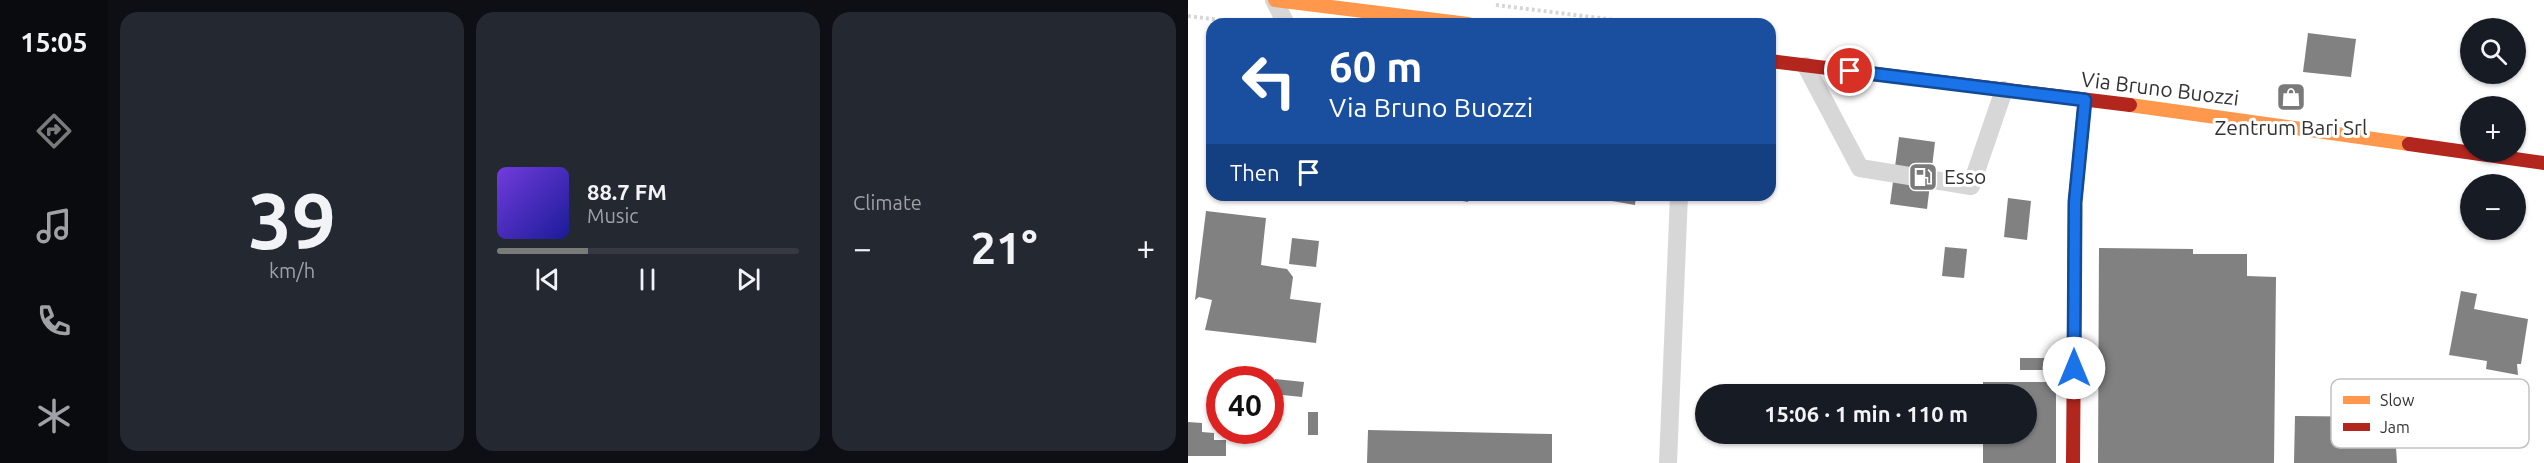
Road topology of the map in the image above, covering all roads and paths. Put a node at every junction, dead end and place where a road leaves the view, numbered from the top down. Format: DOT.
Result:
graph roads {
  1 [pos="1275,0"];
  2 [pos="1489,4"];
  3 [pos="1188,16"];
  4 [pos="1206,18"];
  5 [pos="1283,18"];
  6 [pos="1420,18"];
  7 [pos="1600,18"];
  8 [pos="1776,62"];
  9 [pos="1806,66"];
  10 [pos="2004,90"];
  11 [pos="2085,100"];
  12 [pos="2544,163"];
  13 [pos="1678,201"];
  14 [pos="1668,463"];
  15 [pos="2073,463"];
  1 -- 5 [label="lane"];
  1 -- 6 [label="main road"];
  2 -- 7 [label="path"];
  3 -- 4 [label="path"];
  8 -- 9 [label="main road, Via Bruno Buozzi"];
  9 -- 10 [label="main road, Via Bruno Buozzi"];
  9 -- 10 [label="lane"];
  10 -- 11 [label="main road, Via Bruno Buozzi"];
  11 -- 12 [label="main road, Via Bruno Buozzi"];
  11 -- 15 [label="main road"];
  13 -- 14 [label="lane"];
}
